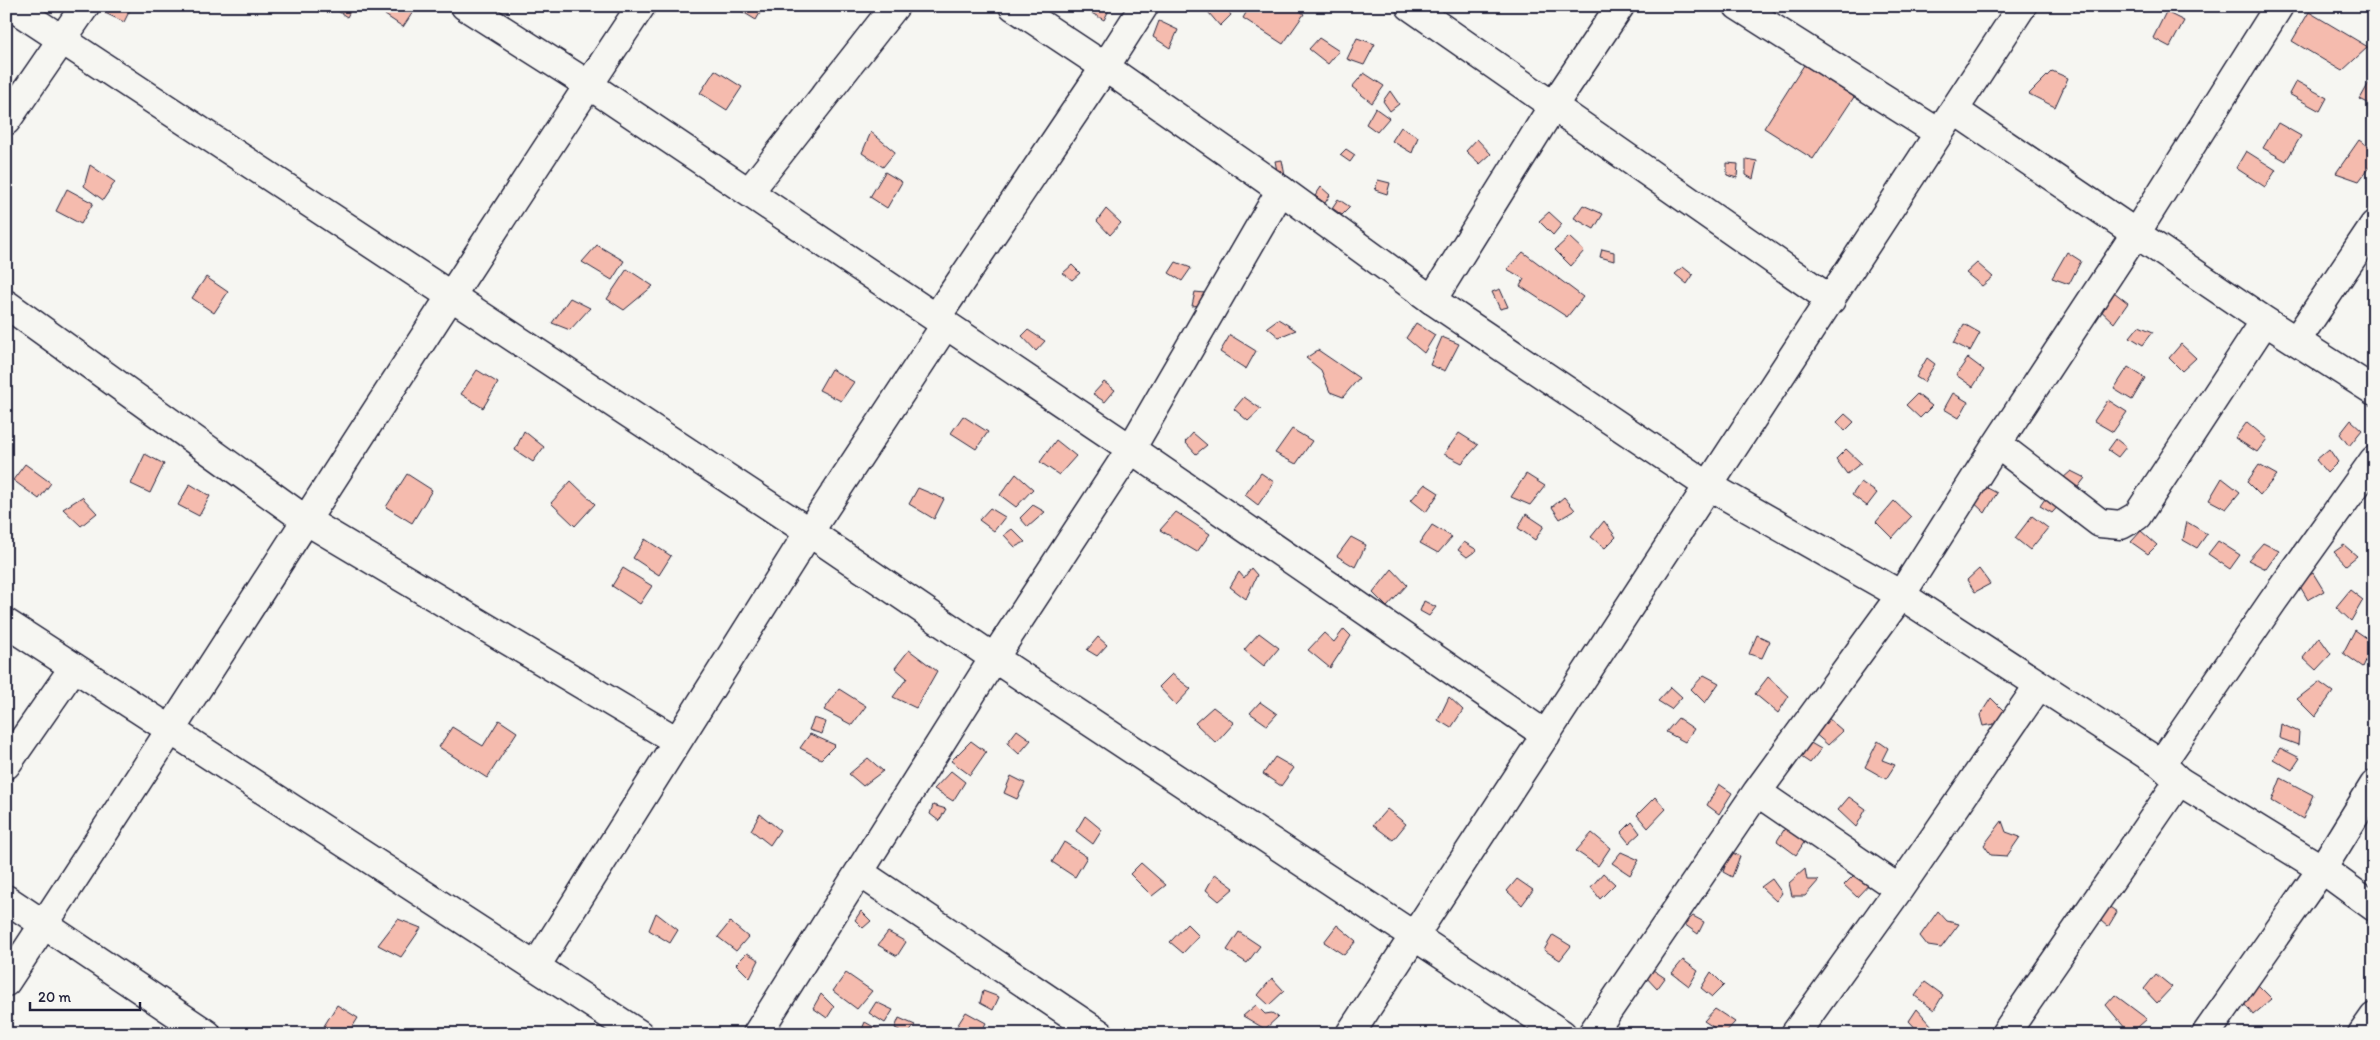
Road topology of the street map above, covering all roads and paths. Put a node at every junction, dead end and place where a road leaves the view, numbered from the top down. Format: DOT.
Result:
graph roads {
  1 [pos="11,6"];
  2 [pos="85,6"];
  3 [pos="465,6"];
  4 [pos="641,6"];
  5 [pos="895,6"];
  6 [pos="1013,6"];
  7 [pos="1144,6"];
  8 [pos="1410,6"];
  9 [pos="1620,6"];
  10 [pos="1738,6"];
  11 [pos="2022,6"];
  12 [pos="2279,6"];
  13 [pos="1766,13"];
  14 [pos="61,40"];
  15 [pos="1105,67"];
  16 [pos="589,85"];
  17 [pos="1554,106"];
  18 [pos="1954,110"];
  19 [pos="6,121"];
  20 [pos="1939,133"];
  21 [pos="1281,190"];
  22 [pos="749,192"];
  23 [pos="2374,225"];
  24 [pos="2136,233"];
  25 [pos="449,297"];
  26 [pos="1432,300"];
  27 [pos="1830,300"];
  28 [pos="6,304"];
  29 [pos="941,321"];
  30 [pos="2265,321"];
  31 [pos="2296,341"];
  32 [pos="2374,391"];
  33 [pos="1997,444"];
  34 [pos="1131,449"];
  35 [pos="2374,460"];
  36 [pos="1707,485"];
  37 [pos="307,520"];
  38 [pos="809,532"];
  39 [pos="1901,596"];
  40 [pos="6,623"];
  41 [pos="994,658"];
  42 [pos="74,668"];
  43 [pos="2039,685"];
  44 [pos="172,731"];
  45 [pos="1546,735"];
  46 [pos="677,741"];
  47 [pos="6,765"];
  48 [pos="2170,773"];
  49 [pos="2374,786"];
  50 [pos="1757,792"];
  51 [pos="2322,869"];
  52 [pos="859,872"];
  53 [pos="1899,889"];
  54 [pos="6,899"];
  55 [pos="2374,907"];
  56 [pos="44,925"];
  57 [pos="1414,936"];
  58 [pos="536,966"];
  59 [pos="6,982"];
  60 [pos="2374,1017"];
  61 [pos="635,1033"];
  62 [pos="207,1034"];
  63 [pos="757,1034"];
  64 [pos="1100,1034"];
  65 [pos="1350,1034"];
  66 [pos="1562,1034"];
  67 [pos="1592,1034"];
  68 [pos="1795,1034"];
  69 [pos="2005,1034"];
  70 [pos="2206,1034"];
  71 [pos="2362,1034"];
  1 -- 14 [label="street"];
  2 -- 14 [label="street"];
  3 -- 16 [label="street"];
  4 -- 16 [label="street"];
  5 -- 22 [label="street"];
  6 -- 15 [label="street"];
  7 -- 15 [label="street"];
  8 -- 17 [label="street"];
  9 -- 17 [label="street"];
  10 -- 13 [label="street"];
  11 -- 18 [label="street"];
  12 -- 24 [label="street"];
  13 -- 20 [label="street"];
  14 -- 19 [label="street"];
  14 -- 25 [label="street"];
  15 -- 21 [label="street"];
  15 -- 29 [label="street"];
  16 -- 22 [label="street"];
  16 -- 25 [label="street"];
  17 -- 26 [label="street"];
  17 -- 27 [label="street"];
  18 -- 20 [label="street"];
  18 -- 24 [label="street"];
  20 -- 27 [label="street"];
  21 -- 26 [label="street"];
  21 -- 34 [label="street"];
  22 -- 29 [label="street"];
  23 -- 31 [label="street"];
  24 -- 30 [label="street"];
  24 -- 33 [label="street"];
  25 -- 37 [label="street"];
  25 -- 38 [label="street"];
  26 -- 36 [label="street"];
  27 -- 36 [label="street"];
  28 -- 37 [label="street"];
  29 -- 34 [label="street"];
  29 -- 38 [label="street"];
  30 -- 31 [label="street"];
  30 -- 33 [label="street"];
  31 -- 32 [label="street"];
  33 -- 39 [label="street"];
  34 -- 41 [label="street"];
  34 -- 45 [label="street"];
  35 -- 48 [label="street"];
  36 -- 39 [label="street"];
  36 -- 45 [label="street"];
  37 -- 44 [label="street"];
  37 -- 46 [label="street"];
  38 -- 41 [label="street"];
  38 -- 46 [label="street"];
  39 -- 43 [label="street"];
  39 -- 50 [label="street"];
  40 -- 42 [label="street"];
  41 -- 52 [label="street"];
  41 -- 57 [label="street"];
  42 -- 44 [label="street"];
  42 -- 47 [label="street"];
  43 -- 48 [label="street"];
  43 -- 53 [label="street"];
  44 -- 56 [label="street"];
  44 -- 58 [label="street"];
  45 -- 57 [label="street"];
  46 -- 58 [label="street"];
  48 -- 51 [label="street"];
  48 -- 69 [label="street"];
  49 -- 51 [label="street"];
  50 -- 53 [label="street"];
  50 -- 67 [label="street"];
  51 -- 55 [label="street"];
  51 -- 70 [label="street"];
  52 -- 63 [label="street"];
  52 -- 64 [label="street"];
  53 -- 68 [label="street"];
  54 -- 56 [label="street"];
  56 -- 59 [label="street"];
  56 -- 62 [label="street"];
  57 -- 65 [label="street"];
  57 -- 66 [label="street"];
  58 -- 61 [label="street"];
  60 -- 71 [label="street"];
}
